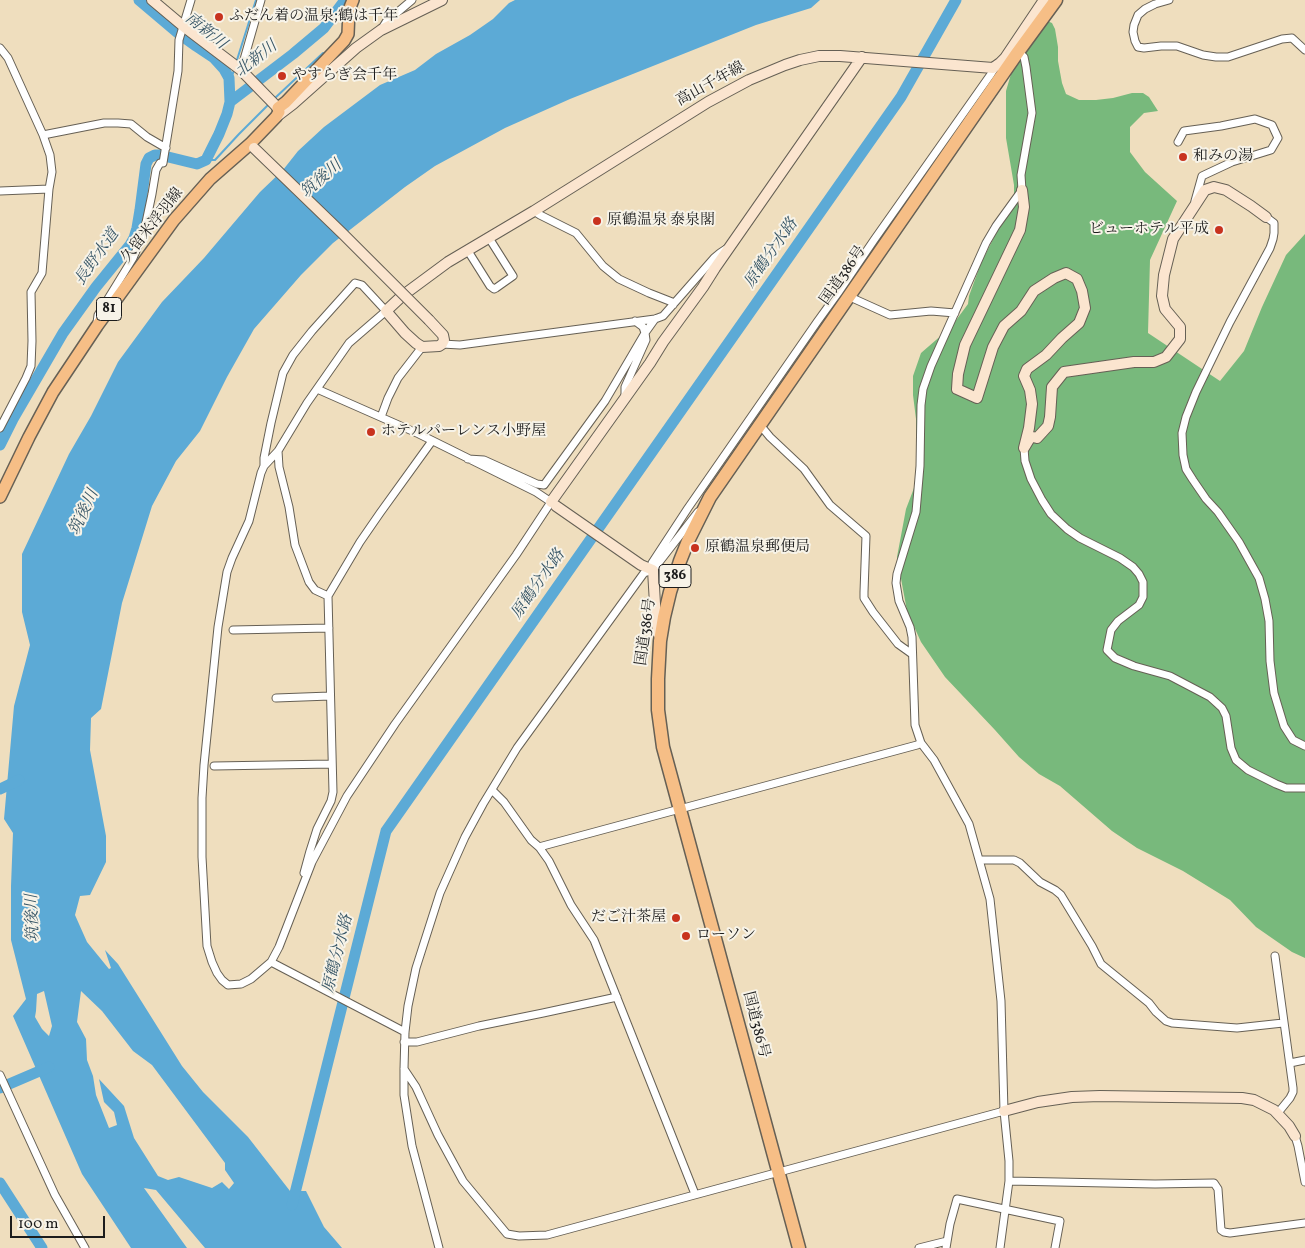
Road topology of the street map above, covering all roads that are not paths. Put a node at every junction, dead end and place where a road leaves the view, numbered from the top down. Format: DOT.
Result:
graph roads {
  1 [pos="152,0"];
  2 [pos="191,0"];
  3 [pos="260,0"];
  4 [pos="353,0"];
  5 [pos="412,0"];
  6 [pos="442,0"];
  7 [pos="1044,0"];
  8 [pos="1056,0"];
  9 [pos="1169,0"];
  10 [pos="183,28"];
  11 [pos="381,30"];
  12 [pos="0,48"];
  13 [pos="1305,50"];
  14 [pos="1018,52"];
  15 [pos="865,58"];
  16 [pos="993,67"];
  17 [pos="239,69"];
  18 [pos="276,110"];
  19 [pos="43,135"];
  20 [pos="1178,142"];
  21 [pos="252,146"];
  22 [pos="165,149"];
  23 [pos="49,189"];
  24 [pos="1022,190"];
  25 [pos="0,191"];
  26 [pos="1194,206"];
  27 [pos="534,211"];
  28 [pos="1266,217"];
  29 [pos="489,238"];
  30 [pos="729,248"];
  31 [pos="468,251"];
  32 [pos="850,297"];
  33 [pos="673,305"];
  34 [pos="386,311"];
  35 [pos="955,313"];
  36 [pos="655,319"];
  37 [pos="634,321"];
  38 [pos="97,326"];
  39 [pos="645,333"];
  40 [pos="442,344"];
  41 [pos="422,347"];
  42 [pos="317,389"];
  43 [pos="625,400"];
  44 [pos="381,417"];
  45 [pos="760,425"];
  46 [pos="0,428"];
  47 [pos="432,441"];
  48 [pos="1024,448"];
  49 [pos="278,451"];
  50 [pos="468,459"];
  51 [pos="264,466"];
  52 [pos="0,497"];
  53 [pos="710,497"];
  54 [pos="554,504"];
  55 [pos="653,570"];
  56 [pos="328,596"];
  57 [pos="329,628"];
  58 [pos="233,630"];
  59 [pos="660,640"];
  60 [pos="912,654"];
  61 [pos="330,696"];
  62 [pos="276,698"];
  63 [pos="921,743"];
  64 [pos="1305,746"];
  65 [pos="332,764"];
  66 [pos="214,766"];
  67 [pos="1305,788"];
  68 [pos="492,790"];
  69 [pos="680,808"];
  70 [pos="539,847"];
  71 [pos="980,860"];
  72 [pos="303,883"];
  73 [pos="1275,956"];
  74 [pos="273,964"];
  75 [pos="617,997"];
  76 [pos="1284,1023"];
  77 [pos="402,1031"];
  78 [pos="404,1042"];
  79 [pos="1305,1060"];
  80 [pos="1290,1063"];
  81 [pos="404,1069"];
  82 [pos="0,1075"];
  83 [pos="1004,1111"];
  84 [pos="1278,1114"];
  85 [pos="1295,1136"];
  86 [pos="778,1173"];
  87 [pos="1009,1181"];
  88 [pos="1305,1182"];
  89 [pos="695,1194"];
  90 [pos="1005,1209"];
  91 [pos="1305,1223"];
  92 [pos="946,1244"];
  93 [pos="85,1248"];
  94 [pos="439,1248"];
  95 [pos="799,1248"];
  96 [pos="919,1248"];
  97 [pos="1000,1248"];
  98 [pos="1055,1248"];
  1 -- 10 [label="street"];
  2 -- 10 [label="street"];
  3 -- 17 [label="street"];
  4 -- 18 [label="main road, 久留米浮羽線 / 81"];
  5 -- 11 [label="street"];
  6 -- 11 [label="street"];
  7 -- 16 [label="street"];
  8 -- 14 [label="highway, 国道386号 / 386"];
  9 -- 13 [label="street"];
  10 -- 17 [label="street"];
  10 -- 22 [label="street"];
  11 -- 18 [label="street"];
  12 -- 19 [label="street"];
  14 -- 24 [label="street"];
  14 -- 32 [label="highway, 国道386号 / 386"];
  15 -- 16 [label="street, 高山千年線"];
  15 -- 27 [label="street, 高山千年線"];
  15 -- 30 [label="street"];
  16 -- 55 [label="street"];
  17 -- 18 [label="street"];
  18 -- 21 [label="main road, 久留米浮羽線 / 81"];
  19 -- 22 [label="street"];
  19 -- 23 [label="street"];
  20 -- 26 [label="street"];
  21 -- 38 [label="main road, 久留米浮羽線 / 81"];
  21 -- 40 [label="street, bridge"];
  22 -- 38 [label="street"];
  23 -- 25 [label="street"];
  23 -- 46 [label="street"];
  24 -- 35 [label="street"];
  24 -- 48 [label="street"];
  26 -- 28 [label="street"];
  26 -- 48 [label="street"];
  27 -- 29 [label="street, 高山千年線"];
  27 -- 33 [label="street"];
  28 -- 64 [label="street"];
  29 -- 31 [label="street, 高山千年線"];
  29 -- 31 [label="street"];
  30 -- 33 [label="street"];
  30 -- 43 [label="street"];
  31 -- 34 [label="street, 高山千年線"];
  32 -- 35 [label="street"];
  32 -- 45 [label="highway, 国道386号 / 386"];
  33 -- 36 [label="street"];
  34 -- 41 [label="street"];
  34 -- 42 [label="street"];
  34 -- 51 [label="street"];
  35 -- 60 [label="street"];
  36 -- 37 [label="street"];
  36 -- 39 [label="street"];
  37 -- 39 [label="street"];
  37 -- 40 [label="street"];
  38 -- 52 [label="main road, 久留米浮羽線 / 81"];
  39 -- 43 [label="street"];
  39 -- 50 [label="street"];
  40 -- 41 [label="street"];
  41 -- 44 [label="street"];
  42 -- 44 [label="street"];
  42 -- 49 [label="street"];
  43 -- 54 [label="street"];
  44 -- 47 [label="street"];
  45 -- 53 [label="highway, 国道386号 / 386"];
  45 -- 60 [label="street"];
  47 -- 50 [label="street"];
  47 -- 56 [label="street"];
  48 -- 67 [label="street"];
  49 -- 51 [label="street"];
  49 -- 56 [label="street"];
  50 -- 54 [label="street"];
  51 -- 74 [label="street"];
  53 -- 55 [label="street"];
  53 -- 59 [label="highway, 国道386号 / 386"];
  54 -- 55 [label="street"];
  54 -- 72 [label="street"];
  55 -- 59 [label="street"];
  55 -- 68 [label="street"];
  56 -- 57 [label="street"];
  57 -- 58 [label="street"];
  57 -- 61 [label="street"];
  59 -- 69 [label="highway, 国道386号 / 386"];
  60 -- 63 [label="street"];
  61 -- 62 [label="street"];
  61 -- 65 [label="street"];
  63 -- 69 [label="street"];
  63 -- 71 [label="street"];
  65 -- 66 [label="street"];
  65 -- 72 [label="street"];
  68 -- 70 [label="street"];
  68 -- 77 [label="street"];
  69 -- 70 [label="street"];
  69 -- 86 [label="highway, 国道386号 / 386"];
  70 -- 75 [label="street"];
  71 -- 76 [label="street"];
  71 -- 83 [label="street"];
  72 -- 74 [label="street"];
  73 -- 76 [label="street"];
  74 -- 77 [label="street"];
  75 -- 78 [label="street"];
  75 -- 89 [label="street"];
  76 -- 80 [label="street"];
  77 -- 78 [label="street"];
  78 -- 81 [label="street"];
  79 -- 80 [label="street"];
  80 -- 84 [label="street"];
  81 -- 89 [label="street"];
  81 -- 94 [label="street"];
  82 -- 93 [label="street"];
  83 -- 84 [label="street"];
  83 -- 86 [label="street"];
  83 -- 87 [label="street"];
  84 -- 85 [label="street"];
  85 -- 88 [label="street"];
  86 -- 89 [label="street"];
  86 -- 95 [label="highway, 国道386号 / 386"];
  87 -- 90 [label="street"];
  87 -- 91 [label="street"];
  90 -- 92 [label="street"];
  90 -- 97 [label="street"];
  90 -- 98 [label="street"];
  92 -- 96 [label="street"];
}
